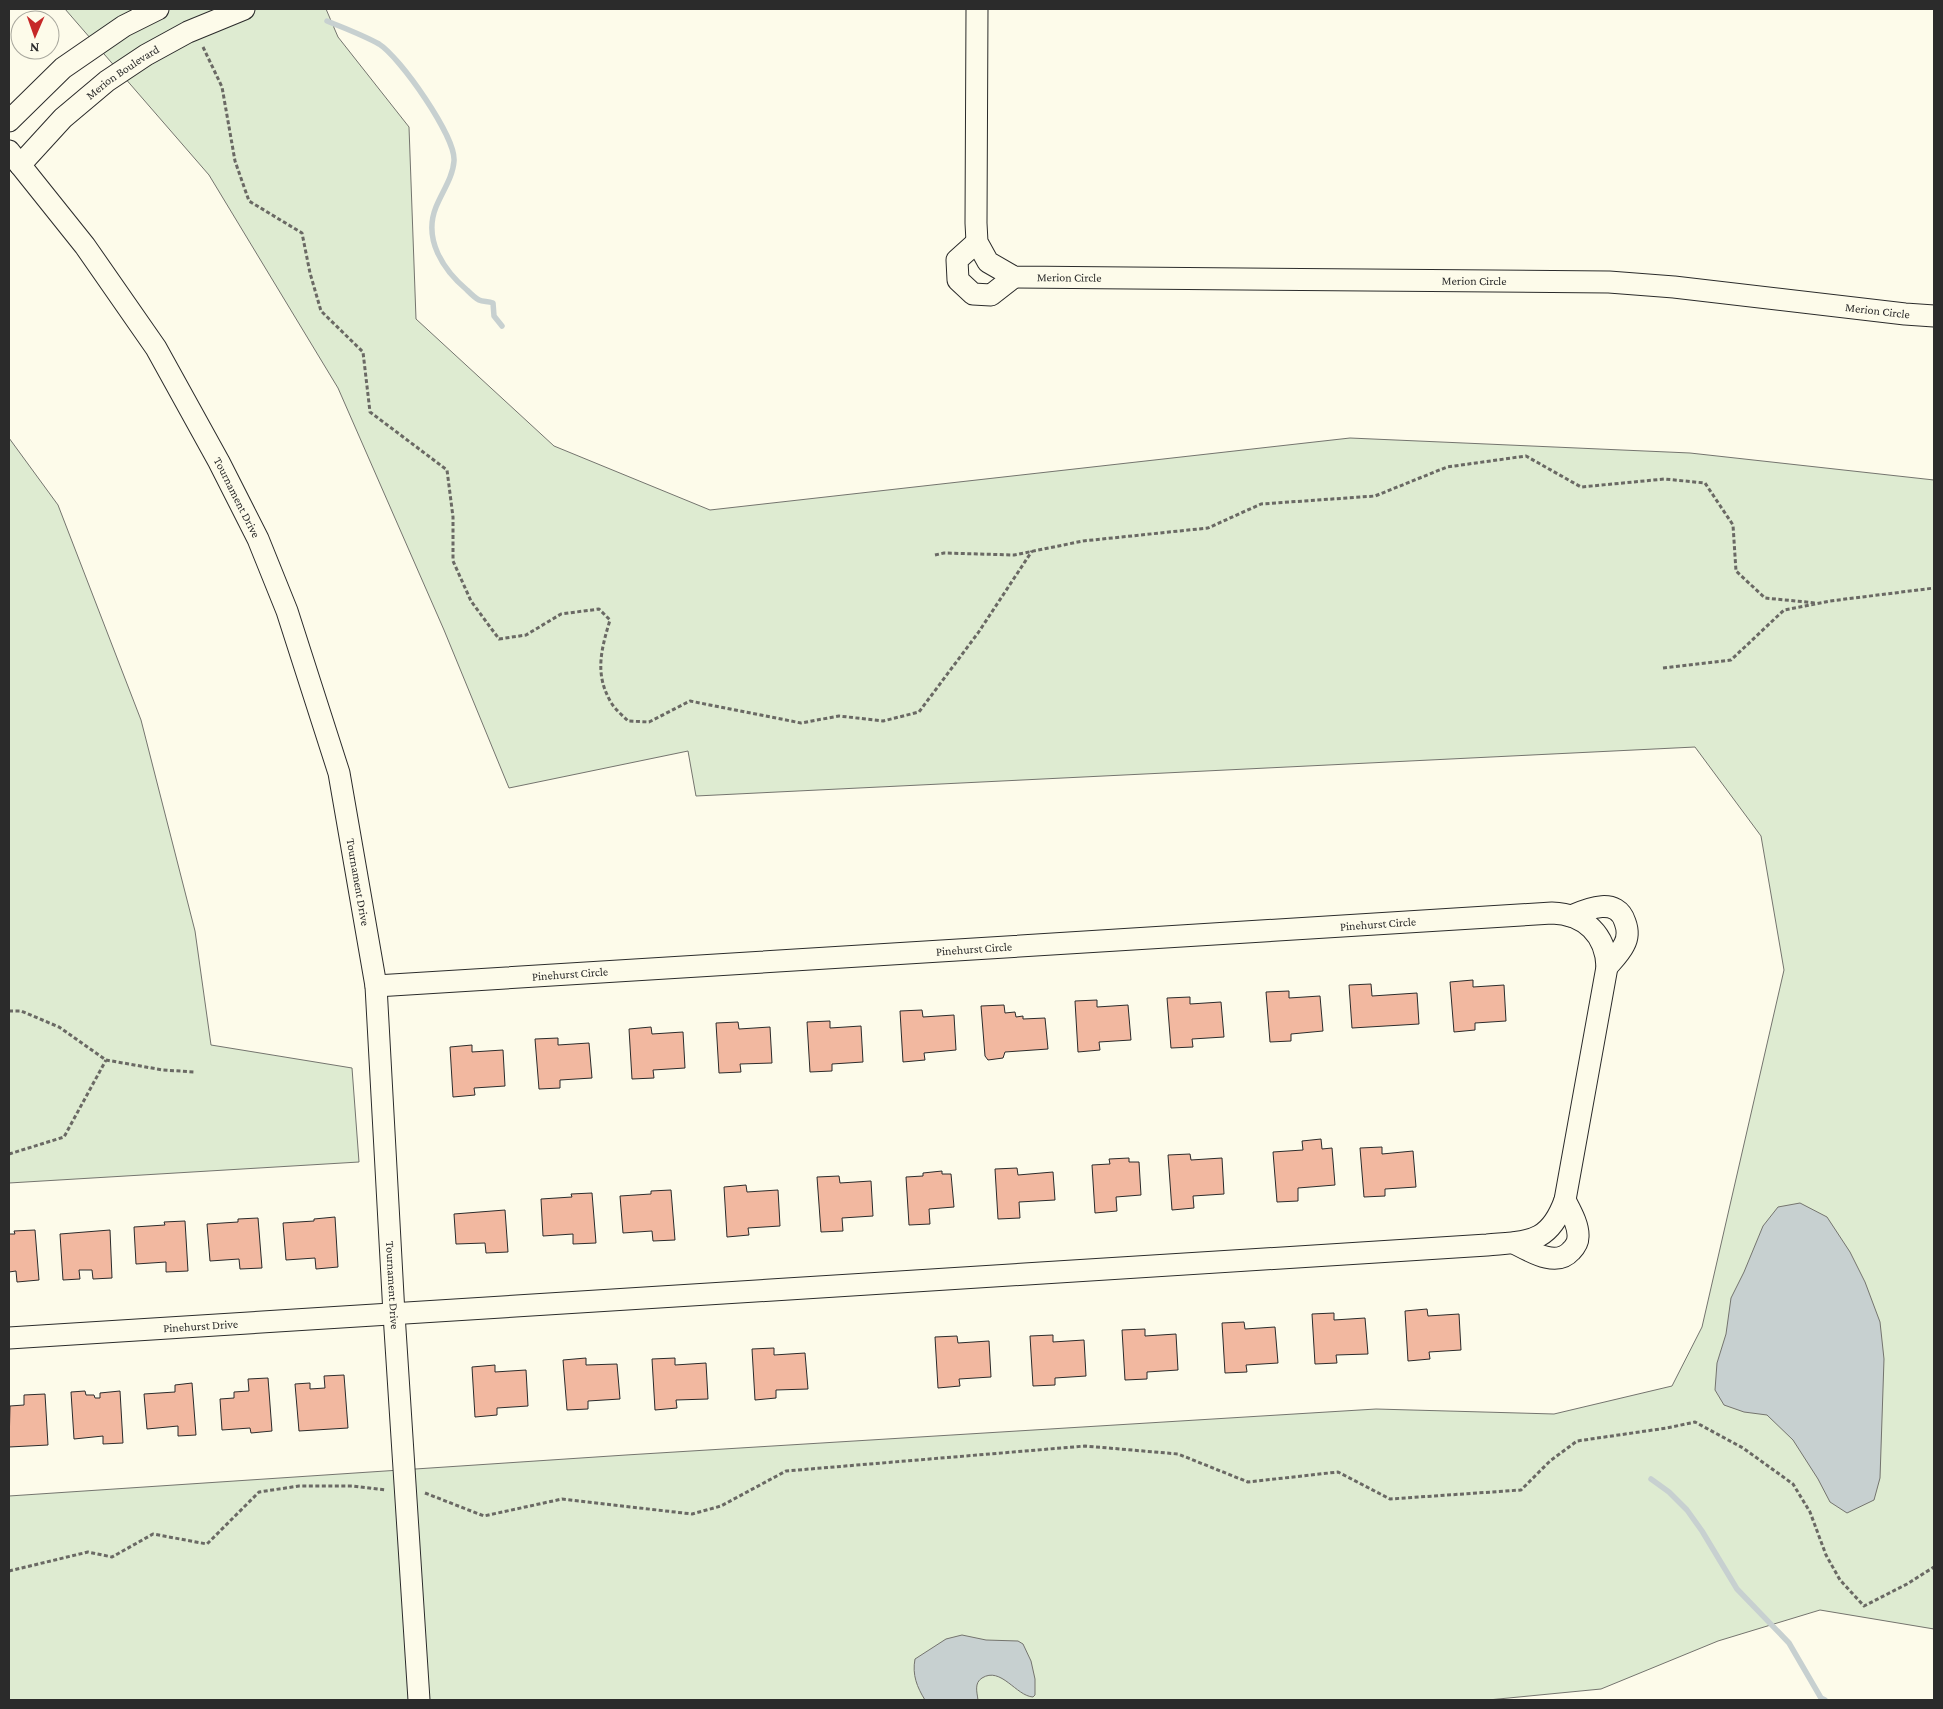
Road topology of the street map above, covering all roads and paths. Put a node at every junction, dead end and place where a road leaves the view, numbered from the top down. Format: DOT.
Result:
graph roads {
  1 [pos="158,9"];
  2 [pos="244,9"];
  3 [pos="977,9"];
  4 [pos="195,29"];
  5 [pos="9,120"];
  6 [pos="14,158"];
  7 [pos="978,242"];
  8 [pos="1014,276"];
  9 [pos="1934,316"];
  10 [pos="1032,551"];
  11 [pos="935,556"];
  12 [pos="1934,588"];
  13 [pos="1816,603"];
  14 [pos="1663,668"];
  15 [pos="1572,916"];
  16 [pos="1608,967"];
  17 [pos="376,986"];
  18 [pos="9,1011"];
  19 [pos="106,1060"];
  20 [pos="195,1072"];
  21 [pos="9,1154"];
  22 [pos="1565,1200"];
  23 [pos="1514,1243"];
  24 [pos="394,1314"];
  25 [pos="9,1338"];
  26 [pos="406,1490"];
  27 [pos="1934,1567"];
  28 [pos="9,1571"];
  29 [pos="420,1700"];
  1 -- 5 [label="street"];
  2 -- 4 [label="street, Merion Boulevard"];
  3 -- 7 [label="street, Merion Circle"];
  4 -- 6 [label="street, Merion Boulevard"];
  4 -- 10 [label="path"];
  6 -- 17 [label="street, Tournament Drive"];
  7 -- 8 [label="street, Merion Circle"];
  7 -- 8 [label="street"];
  8 -- 9 [label="street, Merion Circle"];
  10 -- 11 [label="path"];
  10 -- 13 [label="path"];
  12 -- 13 [label="path"];
  13 -- 14 [label="path"];
  15 -- 16 [label="street, Pinehurst Circle"];
  15 -- 16 [label="street, Pinehurst Circle"];
  15 -- 17 [label="street, Pinehurst Circle"];
  16 -- 22 [label="street, Pinehurst Circle"];
  17 -- 24 [label="street, Tournament Drive"];
  18 -- 19 [label="path"];
  19 -- 20 [label="path"];
  19 -- 21 [label="path"];
  22 -- 23 [label="street, Pinehurst Circle"];
  22 -- 23 [label="street, Pinehurst Circle"];
  23 -- 24 [label="street, Pinehurst Circle"];
  24 -- 25 [label="street, Pinehurst Drive"];
  24 -- 26 [label="street, Tournament Drive"];
  26 -- 27 [label="path"];
  26 -- 28 [label="path"];
  26 -- 29 [label="street, Tournament Drive"];
}
